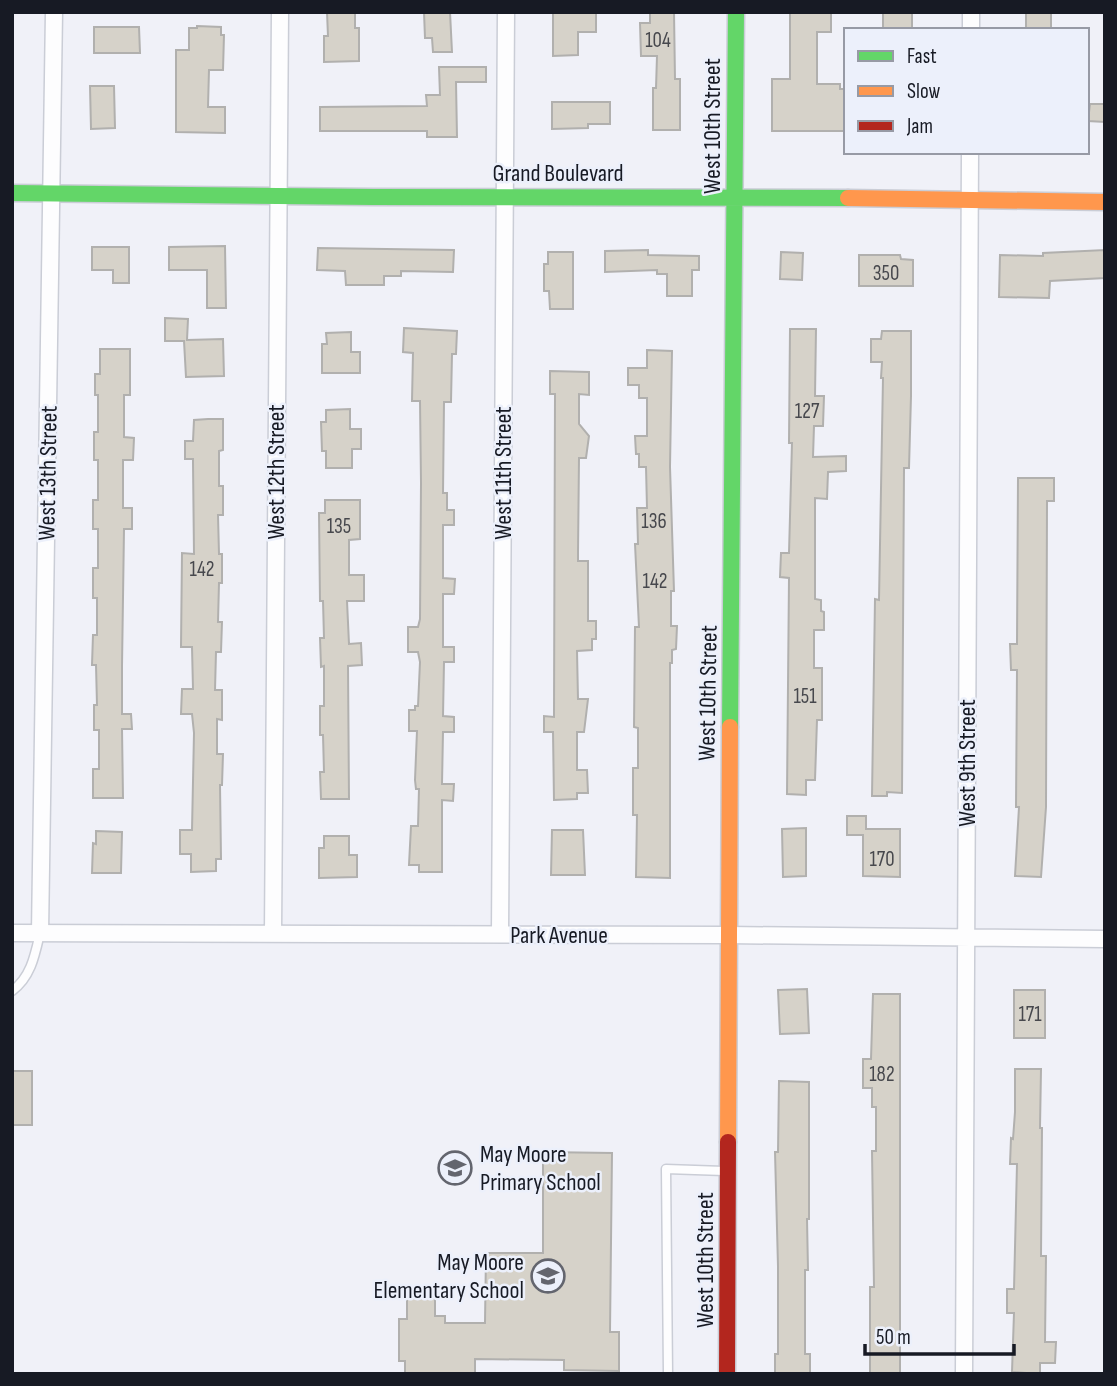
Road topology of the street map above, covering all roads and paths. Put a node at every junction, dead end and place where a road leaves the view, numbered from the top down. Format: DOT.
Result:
graph roads {
  1 [pos="54,12"];
  2 [pos="280,12"];
  3 [pos="506,12"];
  4 [pos="736,12"];
  5 [pos="970,154"];
  6 [pos="12,193"];
  7 [pos="52,194"];
  8 [pos="278,195"];
  9 [pos="505,196"];
  10 [pos="735,196"];
  11 [pos="970,201"];
  12 [pos="1105,202"];
  13 [pos="12,933"];
  14 [pos="40,933"];
  15 [pos="273,933"];
  16 [pos="500,934"];
  17 [pos="728,935"];
  18 [pos="966,937"];
  19 [pos="1105,939"];
  20 [pos="12,991"];
  21 [pos="728,1171"];
  22 [pos="668,1374"];
  23 [pos="727,1374"];
  24 [pos="964,1374"];
  1 -- 7 [label="street, West 13th Street"];
  2 -- 8 [label="street, West 12th Street"];
  3 -- 9 [label="street, West 11th Street"];
  4 -- 10 [label="street, West 10th Street"];
  5 -- 11 [label="street, West 9th Street"];
  6 -- 7 [label="street, Grand Boulevard"];
  7 -- 8 [label="street, Grand Boulevard"];
  7 -- 14 [label="street, West 13th Street"];
  8 -- 9 [label="street, Grand Boulevard"];
  8 -- 15 [label="street, West 12th Street"];
  9 -- 10 [label="street, Grand Boulevard"];
  9 -- 16 [label="street, West 11th Street"];
  10 -- 11 [label="street, Grand Boulevard"];
  10 -- 17 [label="street, West 10th Street"];
  11 -- 12 [label="street, Grand Boulevard"];
  11 -- 18 [label="street, West 9th Street"];
  13 -- 14 [label="street, Park Avenue"];
  14 -- 15 [label="street, Park Avenue"];
  14 -- 20 [label="lane"];
  15 -- 16 [label="street, Park Avenue"];
  16 -- 17 [label="street, Park Avenue"];
  17 -- 18 [label="street, Park Avenue"];
  17 -- 21 [label="street, West 10th Street"];
  18 -- 19 [label="street, Park Avenue"];
  18 -- 24 [label="street, West 9th Street"];
  21 -- 22 [label="lane"];
  21 -- 23 [label="street, West 10th Street"];
}
